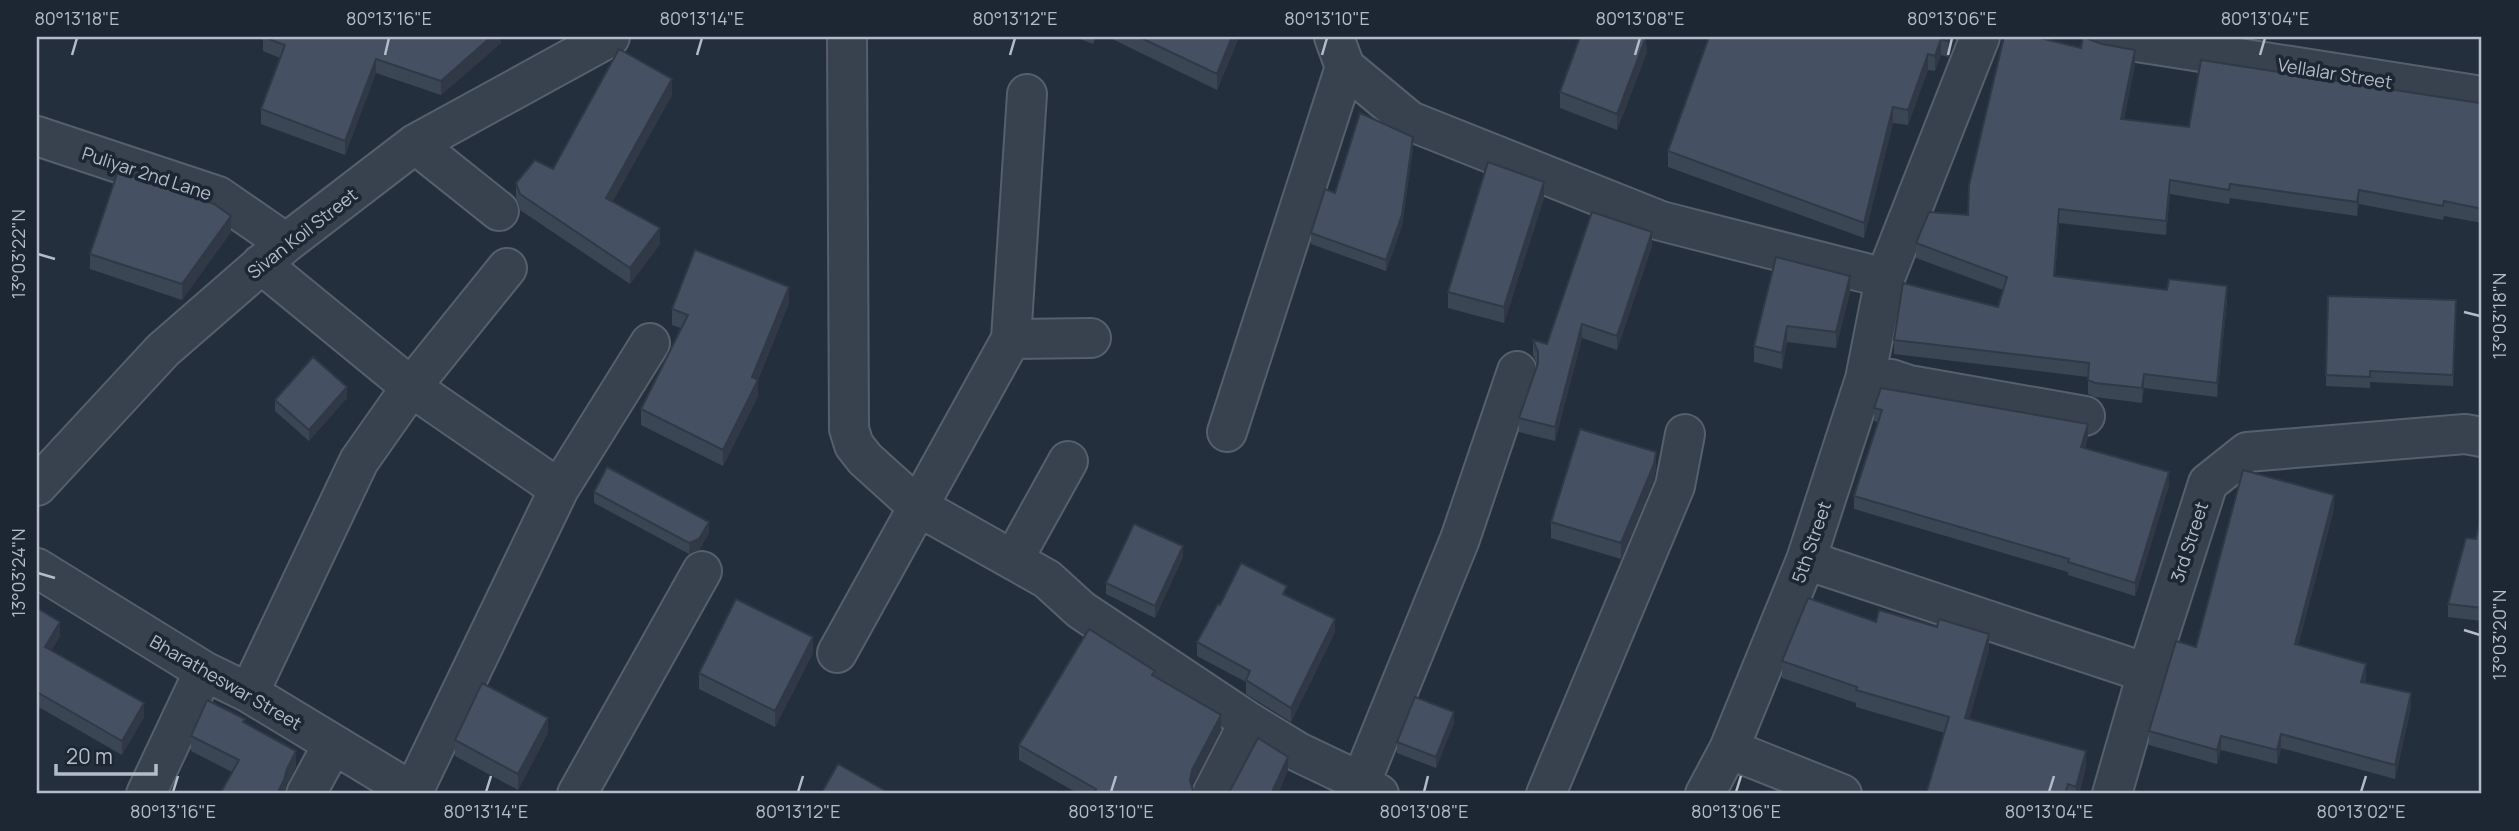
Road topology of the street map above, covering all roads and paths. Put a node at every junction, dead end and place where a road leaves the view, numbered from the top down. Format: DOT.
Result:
graph roads {
  1 [pos="610,37"];
  2 [pos="847,37"];
  3 [pos="1980,37"];
  4 [pos="2105,37"];
  5 [pos="1339,52"];
  6 [pos="1027,94"];
  7 [pos="2482,96"];
  8 [pos="37,136"];
  9 [pos="415,144"];
  10 [pos="499,211"];
  11 [pos="273,253"];
  12 [pos="507,268"];
  13 [pos="1885,278"];
  14 [pos="1091,338"];
  15 [pos="1011,339"];
  16 [pos="650,343"];
  17 [pos="1517,371"];
  18 [pos="1865,379"];
  19 [pos="411,387"];
  20 [pos="2085,416"];
  21 [pos="1227,432"];
  22 [pos="1685,434"];
  23 [pos="2482,437"];
  24 [pos="1068,461"];
  25 [pos="37,486"];
  26 [pos="559,489"];
  27 [pos="918,506"];
  28 [pos="1013,560"];
  29 [pos="1806,560"];
  30 [pos="37,568"];
  31 [pos="702,571"];
  32 [pos="837,653"];
  33 [pos="204,671"];
  34 [pos="2147,673"];
  35 [pos="249,693"];
  36 [pos="1250,722"];
  37 [pos="333,744"];
  38 [pos="1729,749"];
  39 [pos="1370,788"];
  40 [pos="415,793"];
  41 [pos="146,794"];
  42 [pos="306,794"];
  43 [pos="577,794"];
  44 [pos="1212,794"];
  45 [pos="1546,794"];
  46 [pos="1705,794"];
  47 [pos="1842,794"];
  48 [pos="2112,794"];
  1 -- 9 [label="street, Sivan Koil Street"];
  2 -- 27 [label="street"];
  3 -- 13 [label="street, 5th Street"];
  4 -- 7 [label="street, Vellalar Street"];
  5 -- 13 [label="street"];
  5 -- 21 [label="street"];
  6 -- 15 [label="street"];
  8 -- 11 [label="street, Puliyar 2nd Lane"];
  9 -- 10 [label="street"];
  9 -- 11 [label="street, Sivan Koil Street"];
  11 -- 19 [label="street, Puliyar 2nd Lane"];
  11 -- 25 [label="street, Sivan Koil Street"];
  12 -- 19 [label="street"];
  13 -- 18 [label="street, 5th Street"];
  14 -- 15 [label="street"];
  15 -- 27 [label="street"];
  16 -- 26 [label="street"];
  17 -- 39 [label="street"];
  18 -- 20 [label="street"];
  18 -- 29 [label="street, 5th Street"];
  19 -- 26 [label="street, Puliyar 2nd Lane"];
  19 -- 35 [label="street"];
  22 -- 45 [label="street"];
  23 -- 34 [label="street, 3rd Street"];
  24 -- 28 [label="street"];
  26 -- 40 [label="street"];
  27 -- 28 [label="street"];
  27 -- 32 [label="street"];
  28 -- 36 [label="street"];
  29 -- 34 [label="street"];
  29 -- 38 [label="street, 5th Street"];
  30 -- 33 [label="street, Bharatheswar Street"];
  31 -- 43 [label="street"];
  33 -- 35 [label="street, Bharatheswar Street"];
  33 -- 41 [label="street"];
  34 -- 48 [label="street, 3rd Street"];
  35 -- 37 [label="street, Bharatheswar Street"];
  36 -- 39 [label="street"];
  36 -- 44 [label="street"];
  37 -- 40 [label="street, Bharatheswar Street"];
  37 -- 42 [label="street"];
  38 -- 46 [label="street, 5th Street"];
  38 -- 47 [label="street"];
}
